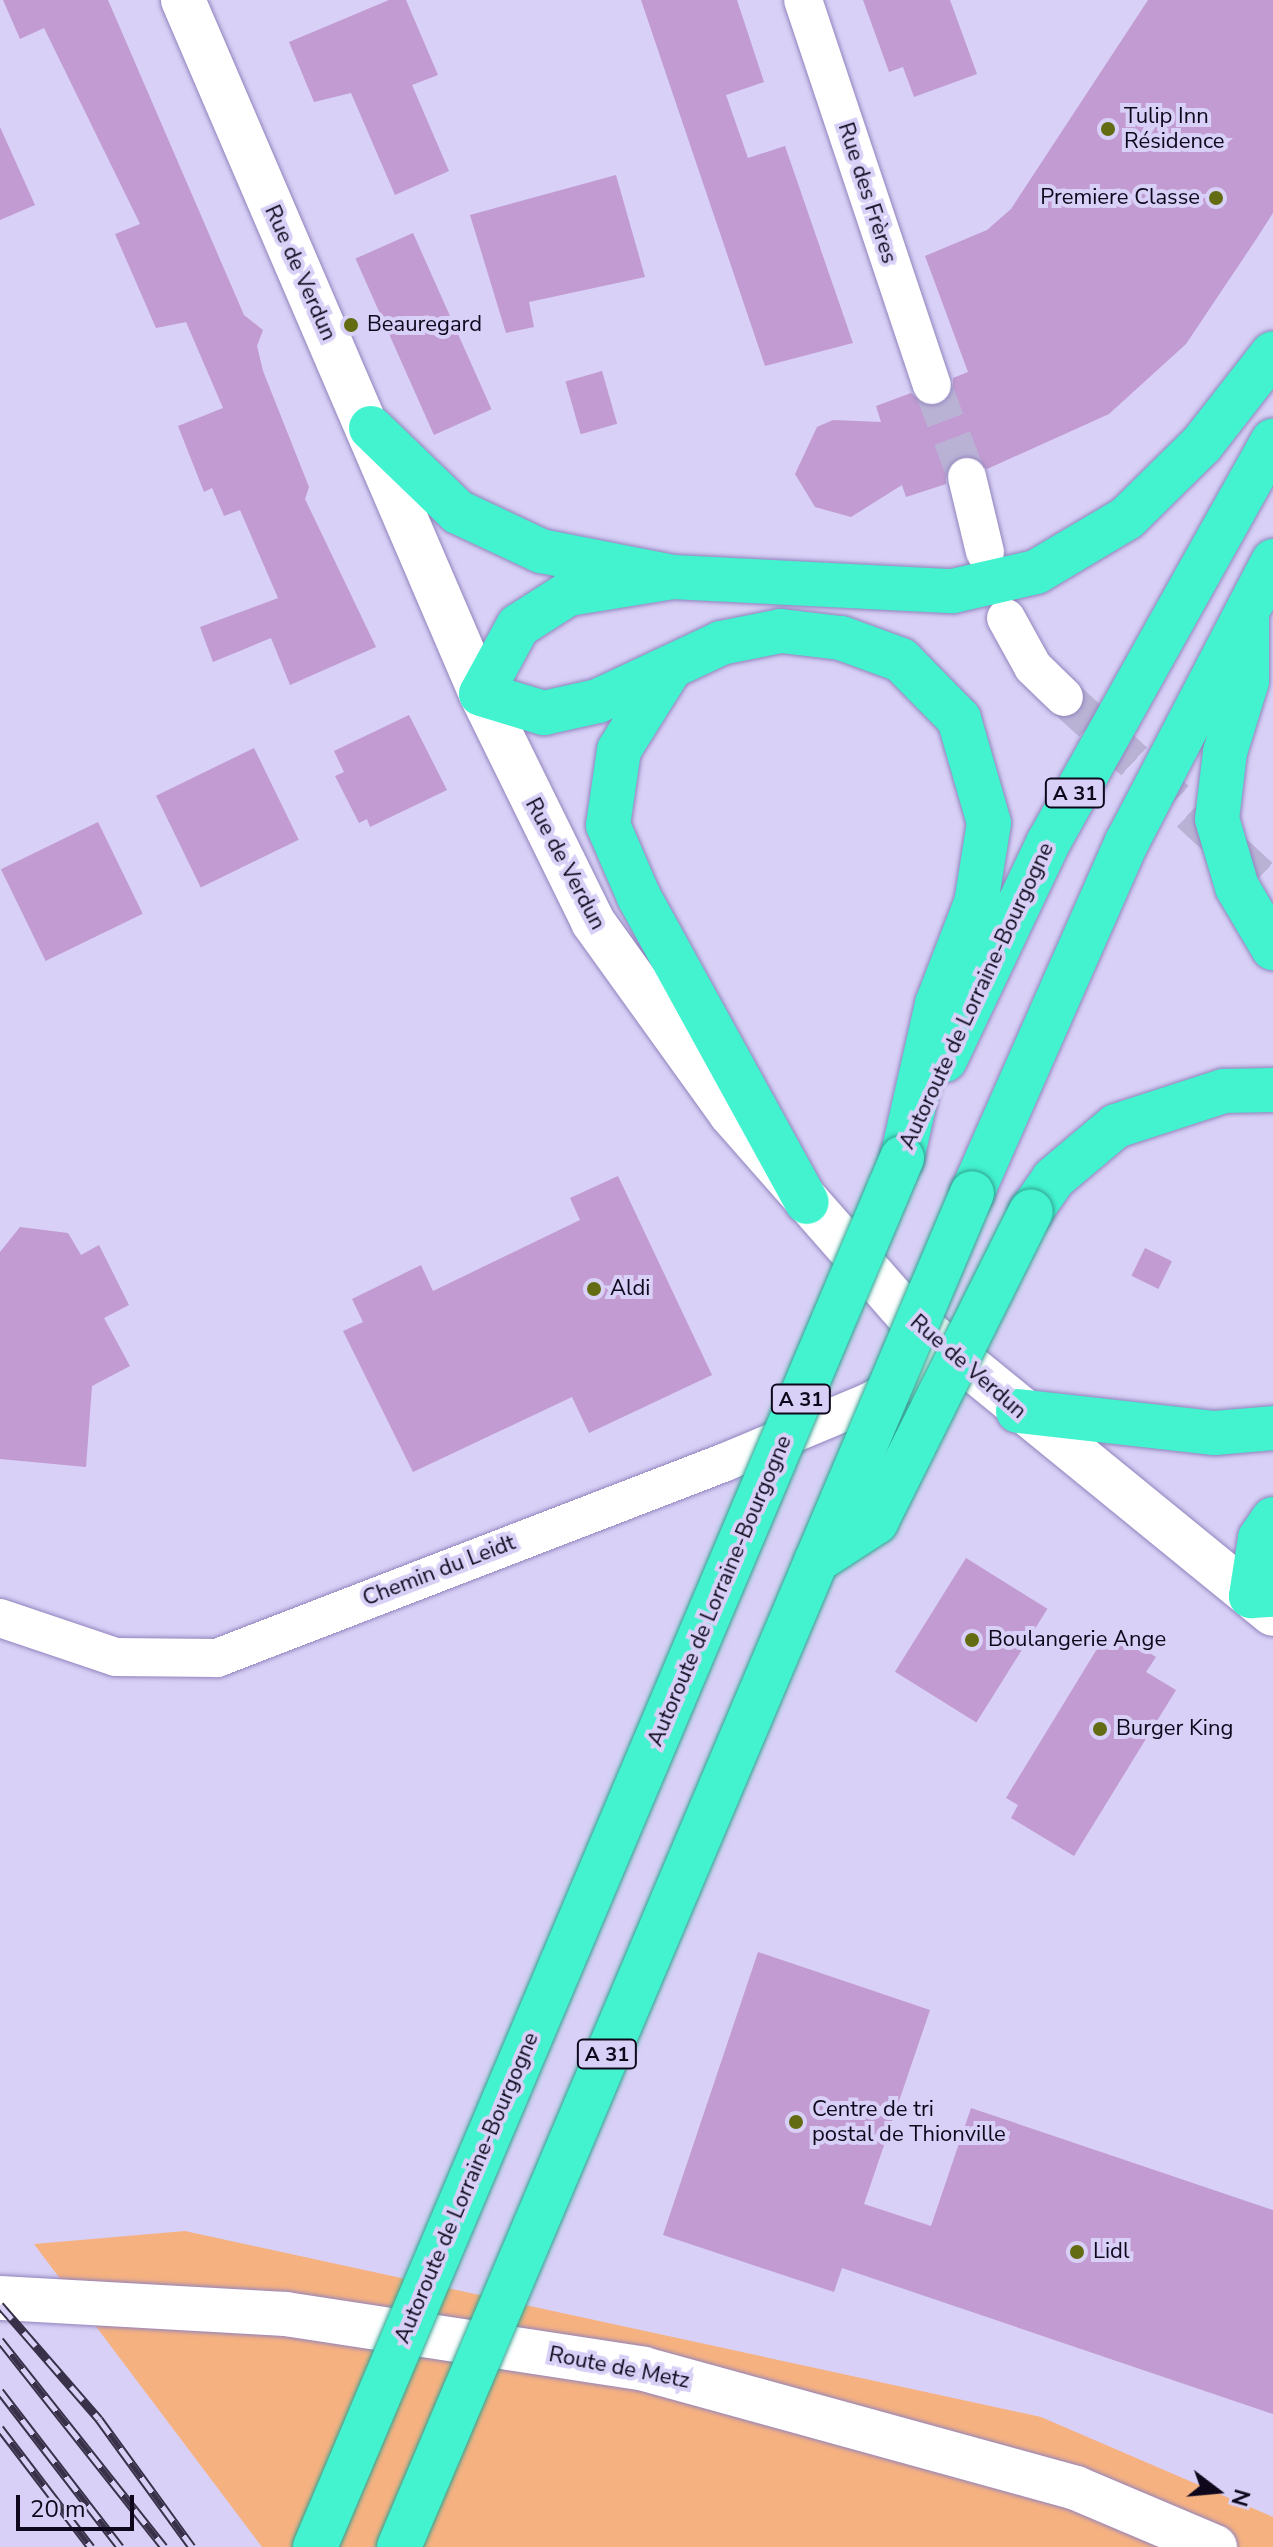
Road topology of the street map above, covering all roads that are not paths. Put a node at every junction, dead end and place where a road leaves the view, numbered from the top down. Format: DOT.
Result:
graph roads {
  1 [pos="183,0"];
  2 [pos="803,0"];
  3 [pos="1273,353"];
  4 [pos="932,385"];
  5 [pos="371,428"];
  6 [pos="1273,441"];
  7 [pos="967,477"];
  8 [pos="985,552"];
  9 [pos="1273,561"];
  10 [pos="673,577"];
  11 [pos="1247,607"];
  12 [pos="1006,618"];
  13 [pos="669,670"];
  14 [pos="481,694"];
  15 [pos="1064,697"];
  16 [pos="1273,948"];
  17 [pos="1273,1090"];
  18 [pos="902,1158"];
  19 [pos="807,1202"];
  20 [pos="910,1318"];
  21 [pos="951,1357"];
  22 [pos="869,1402"];
  23 [pos="1018,1411"];
  24 [pos="1273,1428"];
  25 [pos="1273,1519"];
  26 [pos="816,1561"];
  27 [pos="1266,1602"];
  28 [pos="0,1618"];
  29 [pos="0,2298"];
  30 [pos="315,2547"];
  31 [pos="399,2547"];
  32 [pos="1215,2547"];
  1 -- 5 [label="main road, Rue de Verdun"];
  2 -- 4 [label="street, Rue des Frères"];
  3 -- 10 [label="highway"];
  5 -- 10 [label="highway"];
  5 -- 14 [label="main road, Rue de Verdun"];
  6 -- 18 [label="highway, Autoroute de Lorraine-Bourgogne / A 31"];
  7 -- 8 [label="street"];
  9 -- 11 [label="highway, A 31"];
  10 -- 14 [label="highway"];
  11 -- 16 [label="highway"];
  11 -- 26 [label="highway, A 31, bridge"];
  12 -- 15 [label="street"];
  13 -- 14 [label="highway"];
  13 -- 18 [label="highway"];
  13 -- 19 [label="highway"];
  14 -- 19 [label="main road, Rue de Verdun"];
  17 -- 26 [label="highway, bridge"];
  18 -- 30 [label="highway, Autoroute de Lorraine-Bourgogne / A 31, bridge"];
  19 -- 20 [label="main road, Rue de Verdun"];
  20 -- 21 [label="main road, Rue de Verdun"];
  20 -- 22 [label="street"];
  21 -- 22 [label="street, Chemin du Leidt"];
  21 -- 23 [label="main road, Rue de Verdun"];
  22 -- 28 [label="street, Chemin du Leidt"];
  23 -- 24 [label="highway"];
  23 -- 27 [label="main road, Rue de Verdun"];
  25 -- 27 [label="highway"];
  26 -- 31 [label="highway, A 31, bridge"];
  29 -- 32 [label="main road, Route de Metz"];
}
